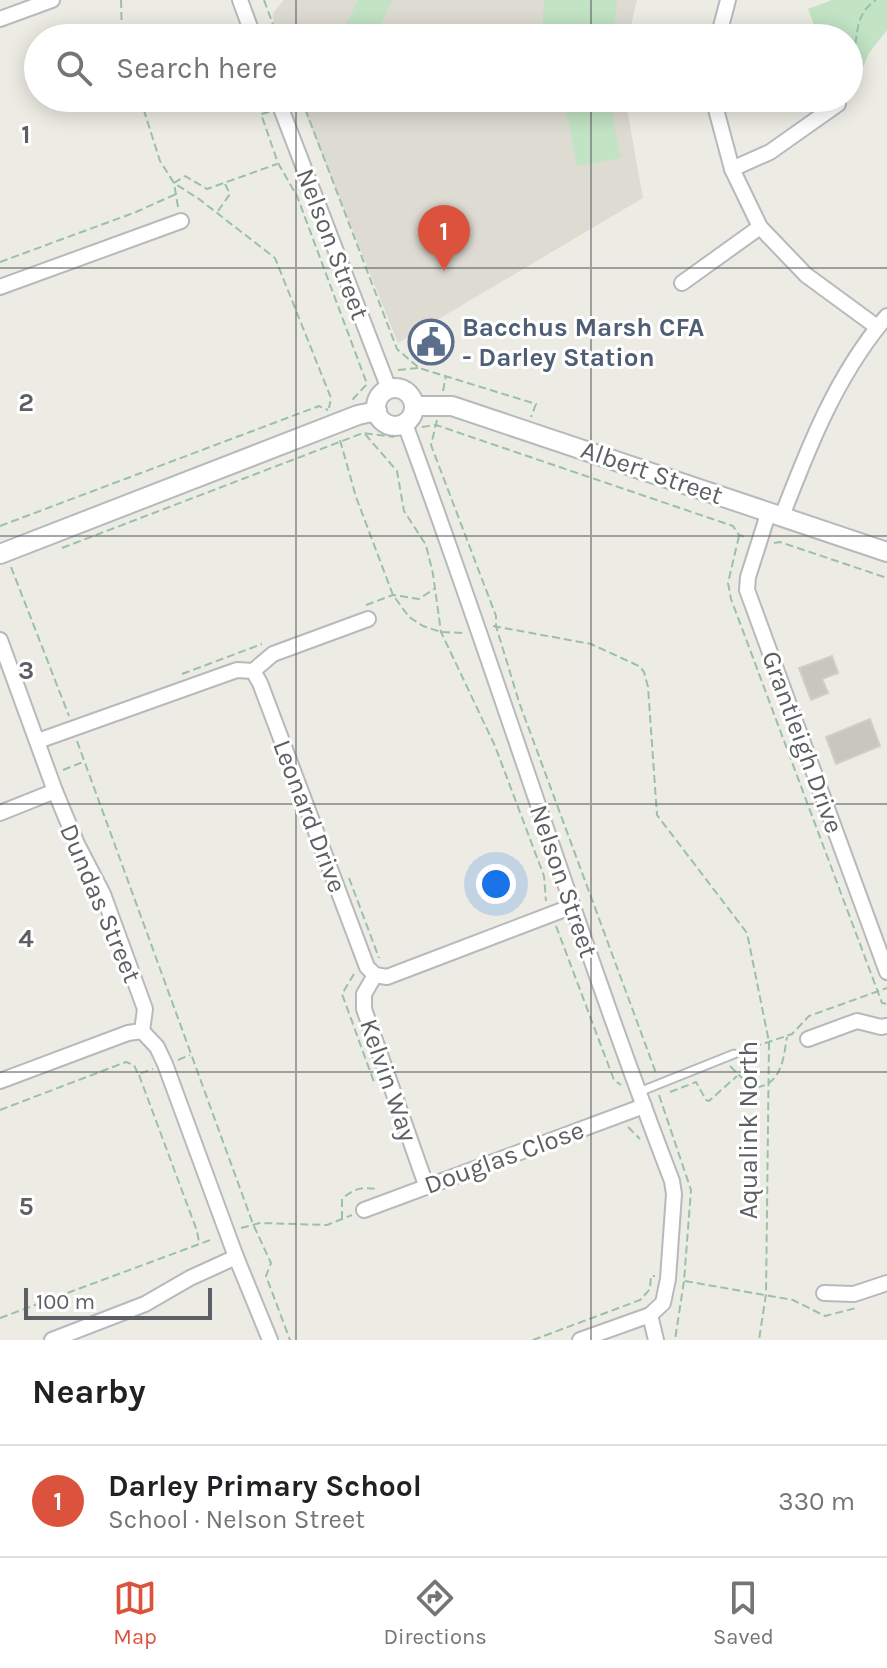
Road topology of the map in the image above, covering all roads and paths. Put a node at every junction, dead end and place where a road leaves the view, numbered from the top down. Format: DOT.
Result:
graph roads {
  1 [pos="52,0"];
  2 [pos="121,0"];
  3 [pos="241,0"];
  4 [pos="270,0"];
  5 [pos="728,0"];
  6 [pos="876,0"];
  7 [pos="265,1"];
  8 [pos="0,19"];
  9 [pos="122,24"];
  10 [pos="249,24"];
  11 [pos="273,24"];
  12 [pos="722,24"];
  13 [pos="858,24"];
  14 [pos="144,112"];
  15 [pos="264,112"];
  16 [pos="282,112"];
  17 [pos="306,112"];
  18 [pos="717,112"];
  19 [pos="827,112"];
  20 [pos="278,163"];
  21 [pos="732,169"];
  22 [pos="224,182"];
  23 [pos="174,183"];
  24 [pos="176,194"];
  25 [pos="217,213"];
  26 [pos="181,221"];
  27 [pos="760,227"];
  28 [pos="0,262"];
  29 [pos="682,283"];
  30 [pos="0,287"];
  31 [pos="882,322"];
  32 [pos="446,376"];
  33 [pos="389,389"];
  34 [pos="414,406"];
  35 [pos="440,406"];
  36 [pos="336,409"];
  37 [pos="330,410"];
  38 [pos="377,411"];
  39 [pos="356,412"];
  40 [pos="436,425"];
  41 [pos="407,428"];
  42 [pos="526,429"];
  43 [pos="341,441"];
  44 [pos="517,453"];
  45 [pos="775,514"];
  46 [pos="0,526"];
  47 [pos="739,535"];
  48 [pos="759,541"];
  49 [pos="54,551"];
  50 [pos="887,552"];
  51 [pos="6,560"];
  52 [pos="887,578"];
  53 [pos="434,589"];
  54 [pos="393,595"];
  55 [pos="366,612"];
  56 [pos="496,626"];
  57 [pos="477,630"];
  58 [pos="441,632"];
  59 [pos="0,640"];
  60 [pos="261,645"];
  61 [pos="253,671"];
  62 [pos="172,678"];
  63 [pos="73,730"];
  64 [pos="38,741"];
  65 [pos="84,762"];
  66 [pos="50,775"];
  67 [pos="55,791"];
  68 [pos="0,813"];
  69 [pos="573,906"];
  70 [pos="552,915"];
  71 [pos="371,971"];
  72 [pos="887,972"];
  73 [pos="887,988"];
  74 [pos="878,991"];
  75 [pos="887,1004"];
  76 [pos="887,1026"];
  77 [pos="142,1031"];
  78 [pos="788,1035"];
  79 [pos="808,1039"];
  80 [pos="769,1042"];
  81 [pos="192,1055"];
  82 [pos="730,1056"];
  83 [pos="165,1064"];
  84 [pos="656,1073"];
  85 [pos="138,1074"];
  86 [pos="738,1075"];
  87 [pos="0,1081"];
  88 [pos="769,1084"];
  89 [pos="623,1088"];
  90 [pos="379,1094"];
  91 [pos="659,1096"];
  92 [pos="641,1099"];
  93 [pos="0,1110"];
  94 [pos="426,1185"];
  95 [pos="383,1190"];
  96 [pos="364,1210"];
  97 [pos="342,1219"];
  98 [pos="253,1224"];
  99 [pos="227,1234"];
  100 [pos="199,1244"];
  101 [pos="236,1257"];
  102 [pos="668,1279"];
  103 [pos="887,1283"];
  104 [pos="824,1293"];
  105 [pos="766,1294"];
  106 [pos="868,1304"];
  107 [pos="650,1315"];
  108 [pos="0,1318"];
  109 [pos="52,1340"];
  110 [pos="270,1340"];
  111 [pos="290,1340"];
  112 [pos="533,1340"];
  113 [pos="580,1340"];
  114 [pos="656,1340"];
  115 [pos="759,1340"];
  1 -- 8 [label="street"];
  2 -- 9 [label="path"];
  3 -- 10 [label="street"];
  4 -- 7 [label="path"];
  5 -- 12 [label="street"];
  6 -- 13 [label="path"];
  7 -- 11 [label="path"];
  14 -- 23 [label="path"];
  15 -- 20 [label="path"];
  16 -- 33 [label="street, Nelson Street"];
  17 -- 32 [label="path"];
  18 -- 21 [label="street"];
  19 -- 21 [label="street"];
  20 -- 22 [label="path"];
  20 -- 39 [label="path"];
  21 -- 27 [label="street"];
  22 -- 23 [label="path"];
  22 -- 25 [label="path"];
  23 -- 24 [label="path"];
  23 -- 25 [label="path"];
  24 -- 26 [label="path"];
  24 -- 28 [label="path"];
  25 -- 37 [label="path"];
  26 -- 30 [label="street"];
  27 -- 29 [label="street"];
  27 -- 31 [label="street"];
  31 -- 45 [label="street, Grantleigh Drive"];
  32 -- 35 [label="path"];
  32 -- 42 [label="path"];
  33 -- 34 [label="street"];
  33 -- 38 [label="street"];
  34 -- 35 [label="street, Albert Street"];
  34 -- 41 [label="street"];
  35 -- 40 [label="path"];
  35 -- 42 [label="street, Albert Street"];
  36 -- 37 [label="path"];
  37 -- 46 [label="path"];
  38 -- 39 [label="street"];
  38 -- 41 [label="street"];
  39 -- 41 [label="path"];
  39 -- 43 [label="path"];
  39 -- 51 [label="street"];
  39 -- 53 [label="path"];
  40 -- 41 [label="path"];
  40 -- 44 [label="path"];
  40 -- 56 [label="path"];
  41 -- 57 [label="street, Nelson Street"];
  42 -- 44 [label="path"];
  42 -- 45 [label="street, Albert Street"];
  43 -- 49 [label="path"];
  43 -- 54 [label="path"];
  44 -- 47 [label="path"];
  45 -- 48 [label="street, Grantleigh Drive"];
  45 -- 50 [label="street, Albert Street"];
  47 -- 48 [label="path"];
  47 -- 74 [label="path"];
  48 -- 52 [label="path"];
  48 -- 72 [label="street, Grantleigh Drive"];
  51 -- 63 [label="path"];
  53 -- 54 [label="path"];
  53 -- 58 [label="path"];
  54 -- 55 [label="path"];
  54 -- 58 [label="path"];
  55 -- 61 [label="street"];
  56 -- 57 [label="path, Aqualink North"];
  56 -- 80 [label="path, Aqualink North"];
  56 -- 84 [label="path"];
  57 -- 58 [label="path, Aqualink North"];
  57 -- 69 [label="street, Nelson Street"];
  58 -- 70 [label="path"];
  59 -- 64 [label="street, Dundas Street"];
  60 -- 62 [label="path"];
  61 -- 63 [label="street"];
  61 -- 71 [label="street, Leonard Drive"];
  63 -- 64 [label="street"];
  63 -- 65 [label="path"];
  64 -- 66 [label="street, Dundas Street"];
  65 -- 66 [label="path"];
  65 -- 81 [label="path"];
  66 -- 67 [label="street, Dundas Street"];
  67 -- 68 [label="street"];
  67 -- 77 [label="street, Dundas Street"];
  69 -- 70 [label="street"];
  69 -- 92 [label="street, Nelson Street"];
  70 -- 71 [label="street"];
  70 -- 89 [label="path"];
  71 -- 90 [label="path"];
  71 -- 94 [label="street, Kelvin Way"];
  73 -- 74 [label="path"];
  74 -- 75 [label="path"];
  74 -- 78 [label="path"];
  76 -- 79 [label="street"];
  77 -- 83 [label="street"];
  77 -- 87 [label="street"];
  78 -- 80 [label="path"];
  78 -- 88 [label="path"];
  80 -- 82 [label="path"];
  80 -- 88 [label="path, Aqualink North"];
  81 -- 83 [label="path"];
  81 -- 98 [label="path"];
  82 -- 86 [label="path"];
  82 -- 92 [label="lane"];
  83 -- 85 [label="path"];
  83 -- 99 [label="street"];
  85 -- 93 [label="path"];
  85 -- 100 [label="path"];
  86 -- 88 [label="path"];
  86 -- 91 [label="path"];
  88 -- 105 [label="path, Aqualink North"];
  92 -- 94 [label="street, Douglas Close"];
  92 -- 102 [label="street, Nelson Street"];
  94 -- 96 [label="street, Douglas Close"];
  95 -- 97 [label="path"];
  96 -- 97 [label="path"];
  97 -- 98 [label="path"];
  98 -- 99 [label="path"];
  98 -- 111 [label="path"];
  99 -- 100 [label="path"];
  99 -- 101 [label="street"];
  100 -- 108 [label="path"];
  101 -- 109 [label="street"];
  101 -- 110 [label="street"];
  102 -- 105 [label="path"];
  102 -- 107 [label="street, Nelson Street"];
  102 -- 112 [label="path"];
  103 -- 104 [label="street"];
  105 -- 106 [label="path"];
  105 -- 115 [label="path, Aqualink North"];
  107 -- 113 [label="street"];
  107 -- 114 [label="street"];
}
